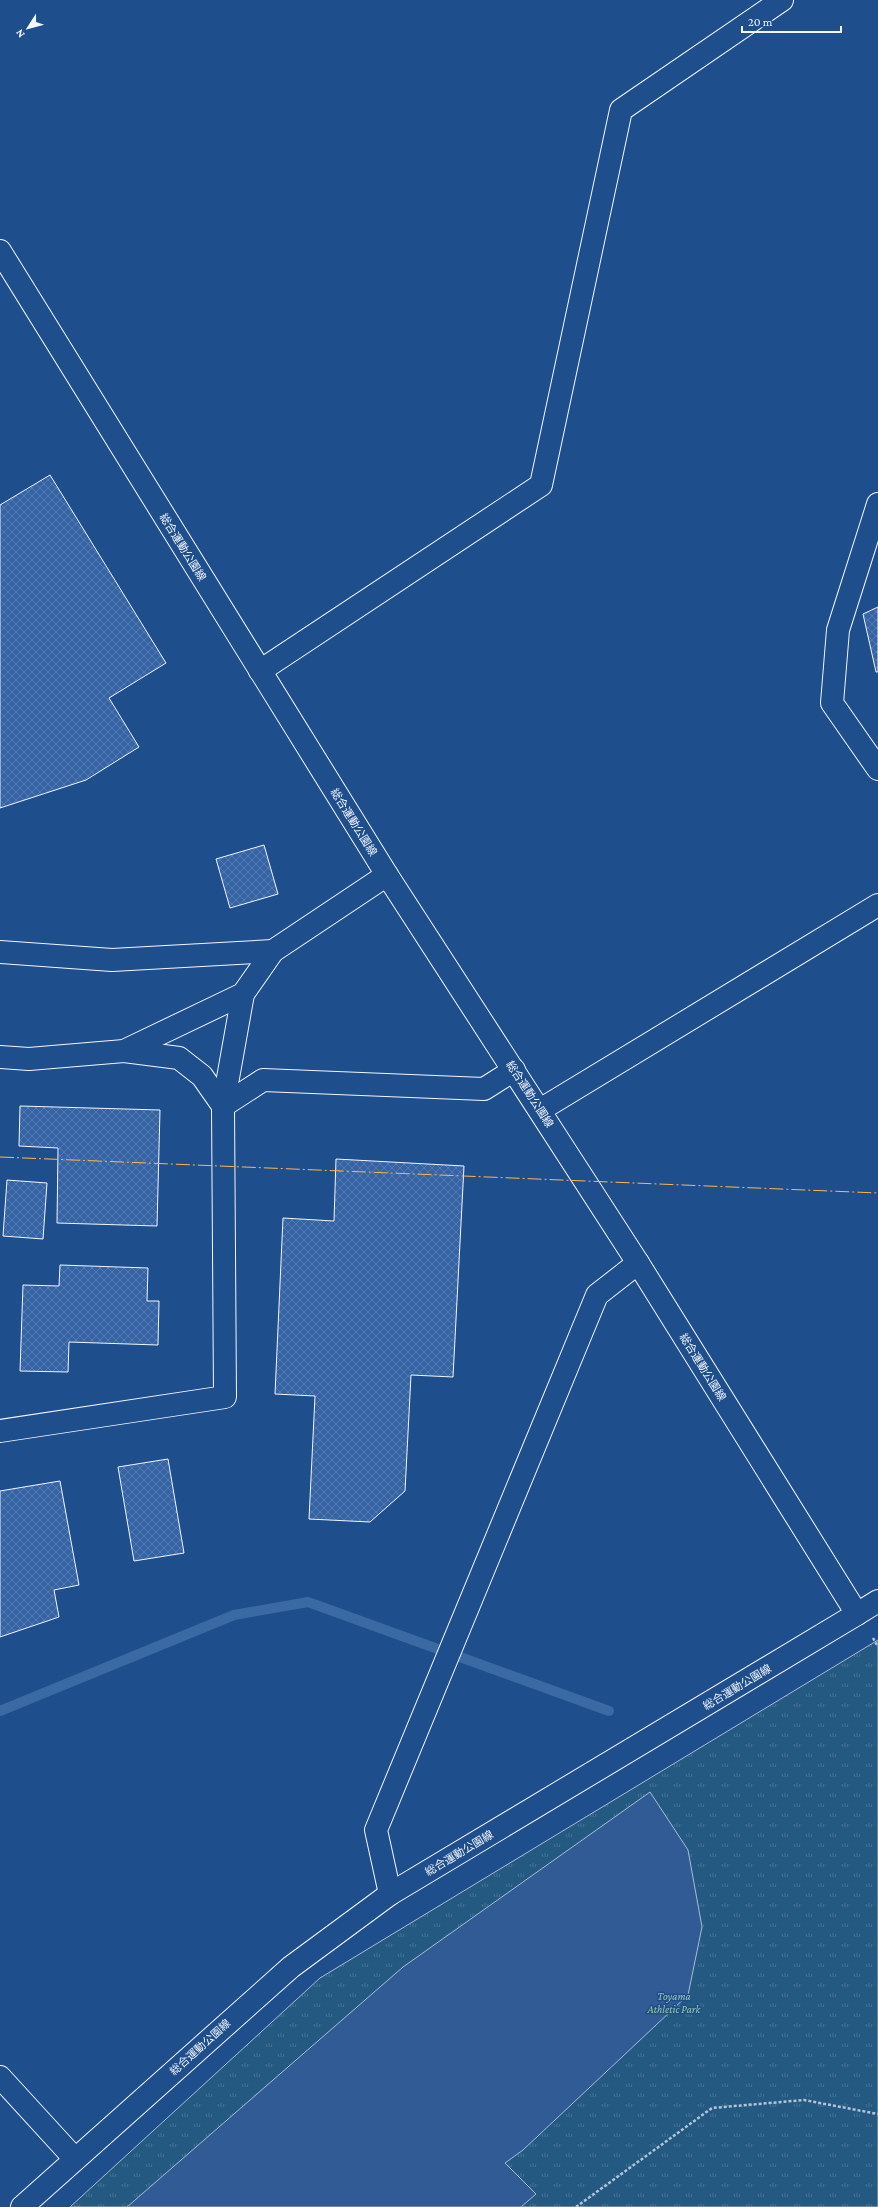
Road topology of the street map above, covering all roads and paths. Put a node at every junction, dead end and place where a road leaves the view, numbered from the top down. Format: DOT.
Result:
graph roads {
  1 [pos="782,0"];
  2 [pos="0,251"];
  3 [pos="878,504"];
  4 [pos="260,671"];
  5 [pos="878,769"];
  6 [pos="387,875"];
  7 [pos="878,905"];
  8 [pos="273,951"];
  9 [pos="0,952"];
  10 [pos="243,994"];
  11 [pos="124,1051"];
  12 [pos="0,1057"];
  13 [pos="514,1070"];
  14 [pos="223,1106"];
  15 [pos="540,1110"];
  16 [pos="638,1263"];
  17 [pos="0,1431"];
  18 [pos="878,1601"];
  19 [pos="858,1614"];
  20 [pos="390,1894"];
  21 [pos="0,2077"];
  22 [pos="878,2114"];
  23 [pos="75,2159"];
  24 [pos="22,2207"];
  25 [pos="576,2207"];
  1 -- 4 [label="street"];
  2 -- 4 [label="street, 総合運動公園線"];
  3 -- 5 [label="street"];
  4 -- 6 [label="street, 総合運動公園線"];
  6 -- 8 [label="street"];
  6 -- 13 [label="street, 総合運動公園線"];
  7 -- 15 [label="street"];
  8 -- 9 [label="street"];
  8 -- 10 [label="street"];
  10 -- 11 [label="street"];
  10 -- 14 [label="street"];
  11 -- 12 [label="street"];
  11 -- 14 [label="street"];
  13 -- 14 [label="street"];
  13 -- 15 [label="street, 総合運動公園線"];
  14 -- 17 [label="street"];
  15 -- 16 [label="street, 総合運動公園線"];
  16 -- 19 [label="street, 総合運動公園線"];
  16 -- 20 [label="street"];
  18 -- 19 [label="street"];
  19 -- 20 [label="street, 総合運動公園線"];
  20 -- 23 [label="street, 総合運動公園線"];
  21 -- 23 [label="street"];
  22 -- 25 [label="path"];
  23 -- 24 [label="street, 総合運動公園線"];
}
